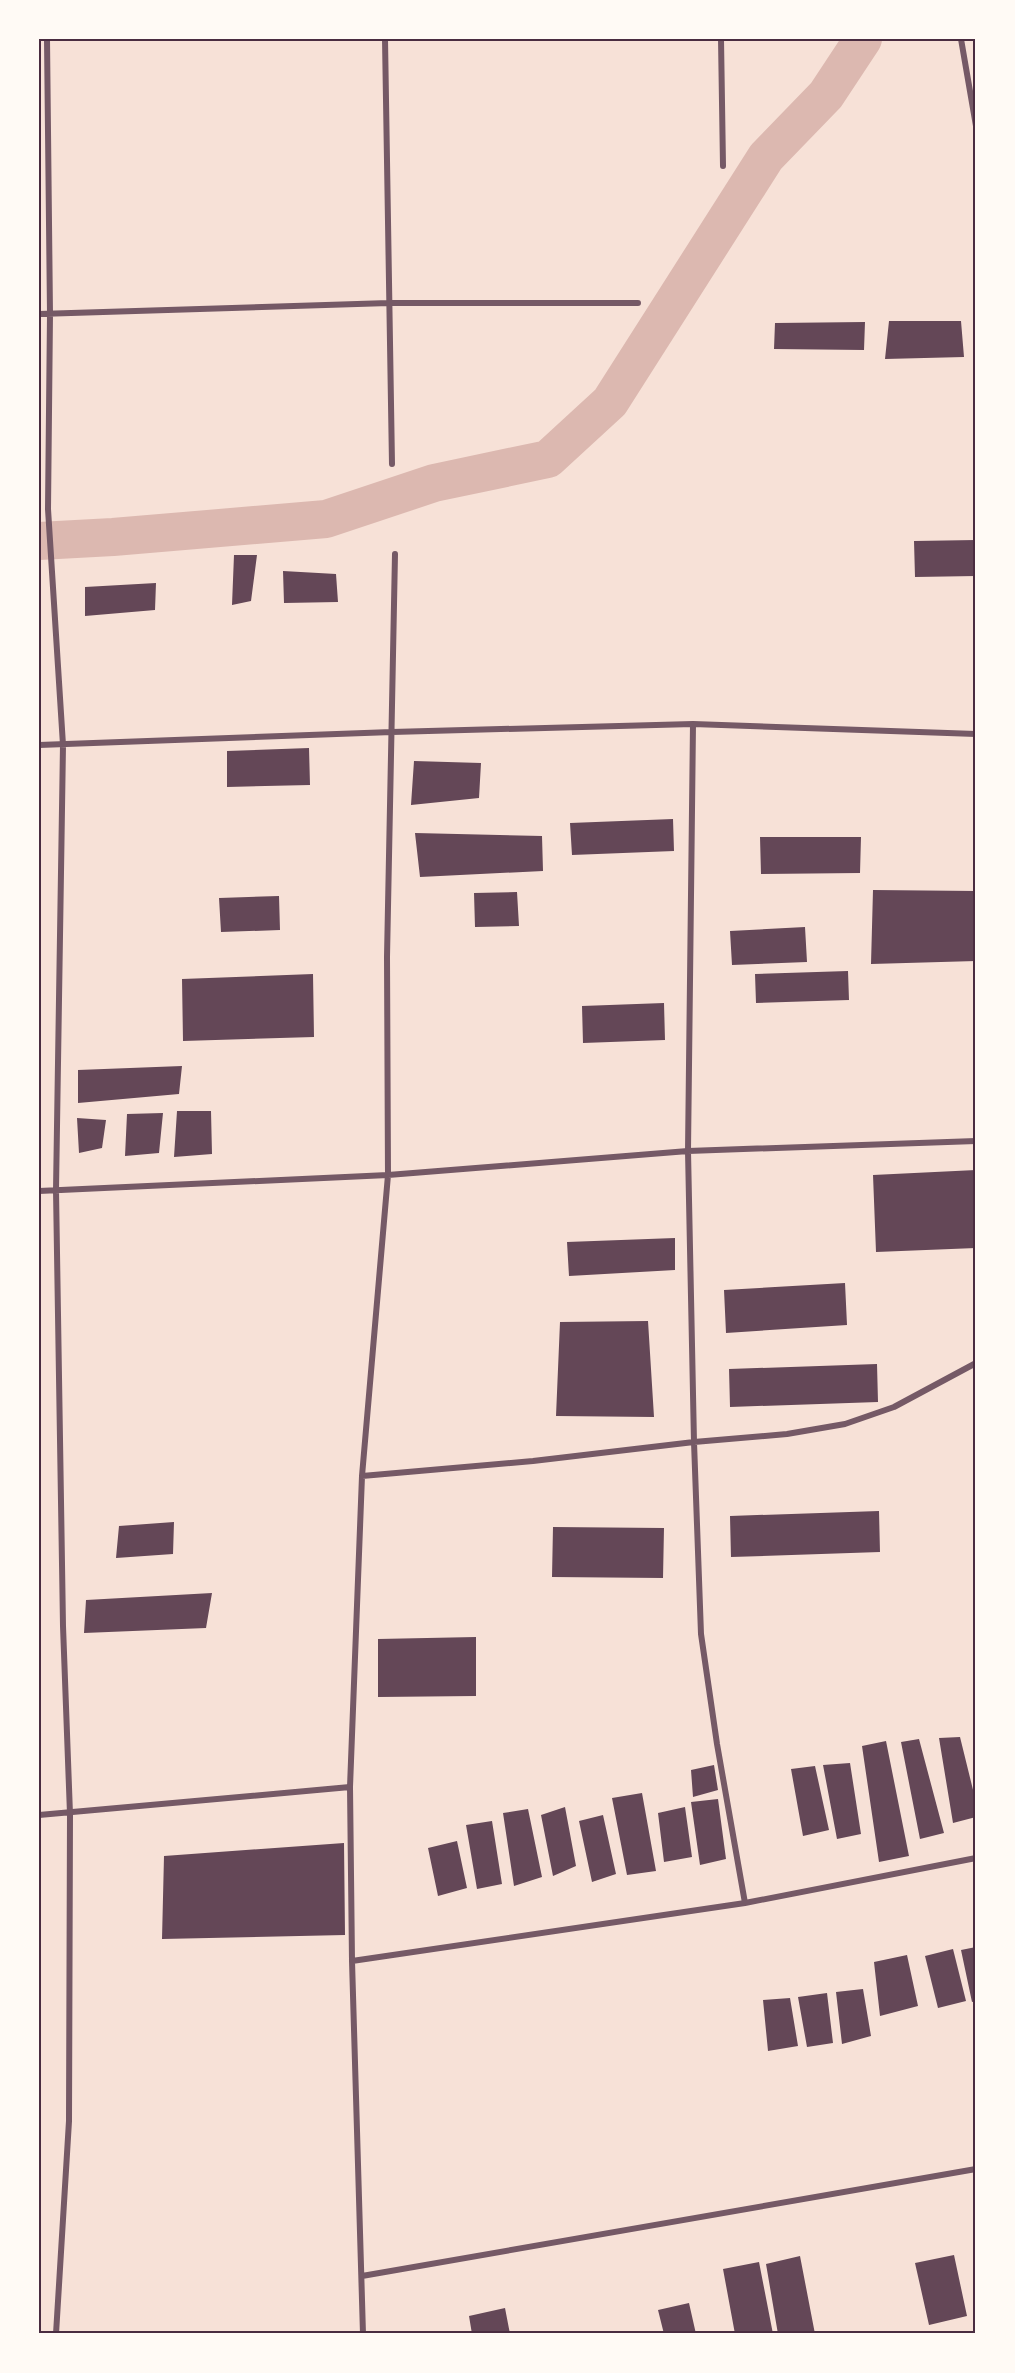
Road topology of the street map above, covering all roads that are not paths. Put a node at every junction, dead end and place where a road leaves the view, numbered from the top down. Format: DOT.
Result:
graph roads {
  1 [pos="46,39"];
  2 [pos="385,39"];
  3 [pos="722,39"];
  4 [pos="961,39"];
  5 [pos="976,126"];
  6 [pos="723,166"];
  7 [pos="389,303"];
  8 [pos="638,303"];
  9 [pos="39,314"];
  10 [pos="50,314"];
  11 [pos="392,464"];
  12 [pos="395,554"];
  13 [pos="693,724"];
  14 [pos="392,732"];
  15 [pos="976,734"];
  16 [pos="39,745"];
  17 [pos="63,745"];
  18 [pos="976,1140"];
  19 [pos="688,1151"];
  20 [pos="388,1175"];
  21 [pos="56,1190"];
  22 [pos="39,1191"];
  23 [pos="976,1363"];
  24 [pos="694,1442"];
  25 [pos="362,1476"];
  26 [pos="350,1787"];
  27 [pos="70,1814"];
  28 [pos="39,1815"];
  29 [pos="976,1858"];
  30 [pos="745,1903"];
  31 [pos="352,1961"];
  32 [pos="976,2169"];
  33 [pos="362,2276"];
  34 [pos="56,2334"];
  35 [pos="363,2334"];
  1 -- 10 [label="street"];
  2 -- 7 [label="street"];
  3 -- 6 [label="street"];
  4 -- 5 [label="street"];
  7 -- 8 [label="street"];
  7 -- 10 [label="street"];
  7 -- 11 [label="street"];
  9 -- 10 [label="street"];
  10 -- 17 [label="street"];
  12 -- 14 [label="street"];
  13 -- 14 [label="street"];
  13 -- 15 [label="street"];
  13 -- 19 [label="street"];
  14 -- 17 [label="street"];
  14 -- 20 [label="street"];
  16 -- 17 [label="street"];
  17 -- 21 [label="street"];
  18 -- 19 [label="street"];
  19 -- 20 [label="street"];
  19 -- 24 [label="street"];
  20 -- 21 [label="street"];
  20 -- 25 [label="street"];
  21 -- 22 [label="street"];
  21 -- 27 [label="street"];
  23 -- 24 [label="street"];
  24 -- 25 [label="street"];
  24 -- 30 [label="street"];
  25 -- 26 [label="street"];
  26 -- 27 [label="street"];
  26 -- 31 [label="street"];
  27 -- 28 [label="street"];
  27 -- 34 [label="street"];
  29 -- 30 [label="street"];
  30 -- 31 [label="street"];
  31 -- 33 [label="street"];
  32 -- 33 [label="street"];
  33 -- 35 [label="street"];
}
